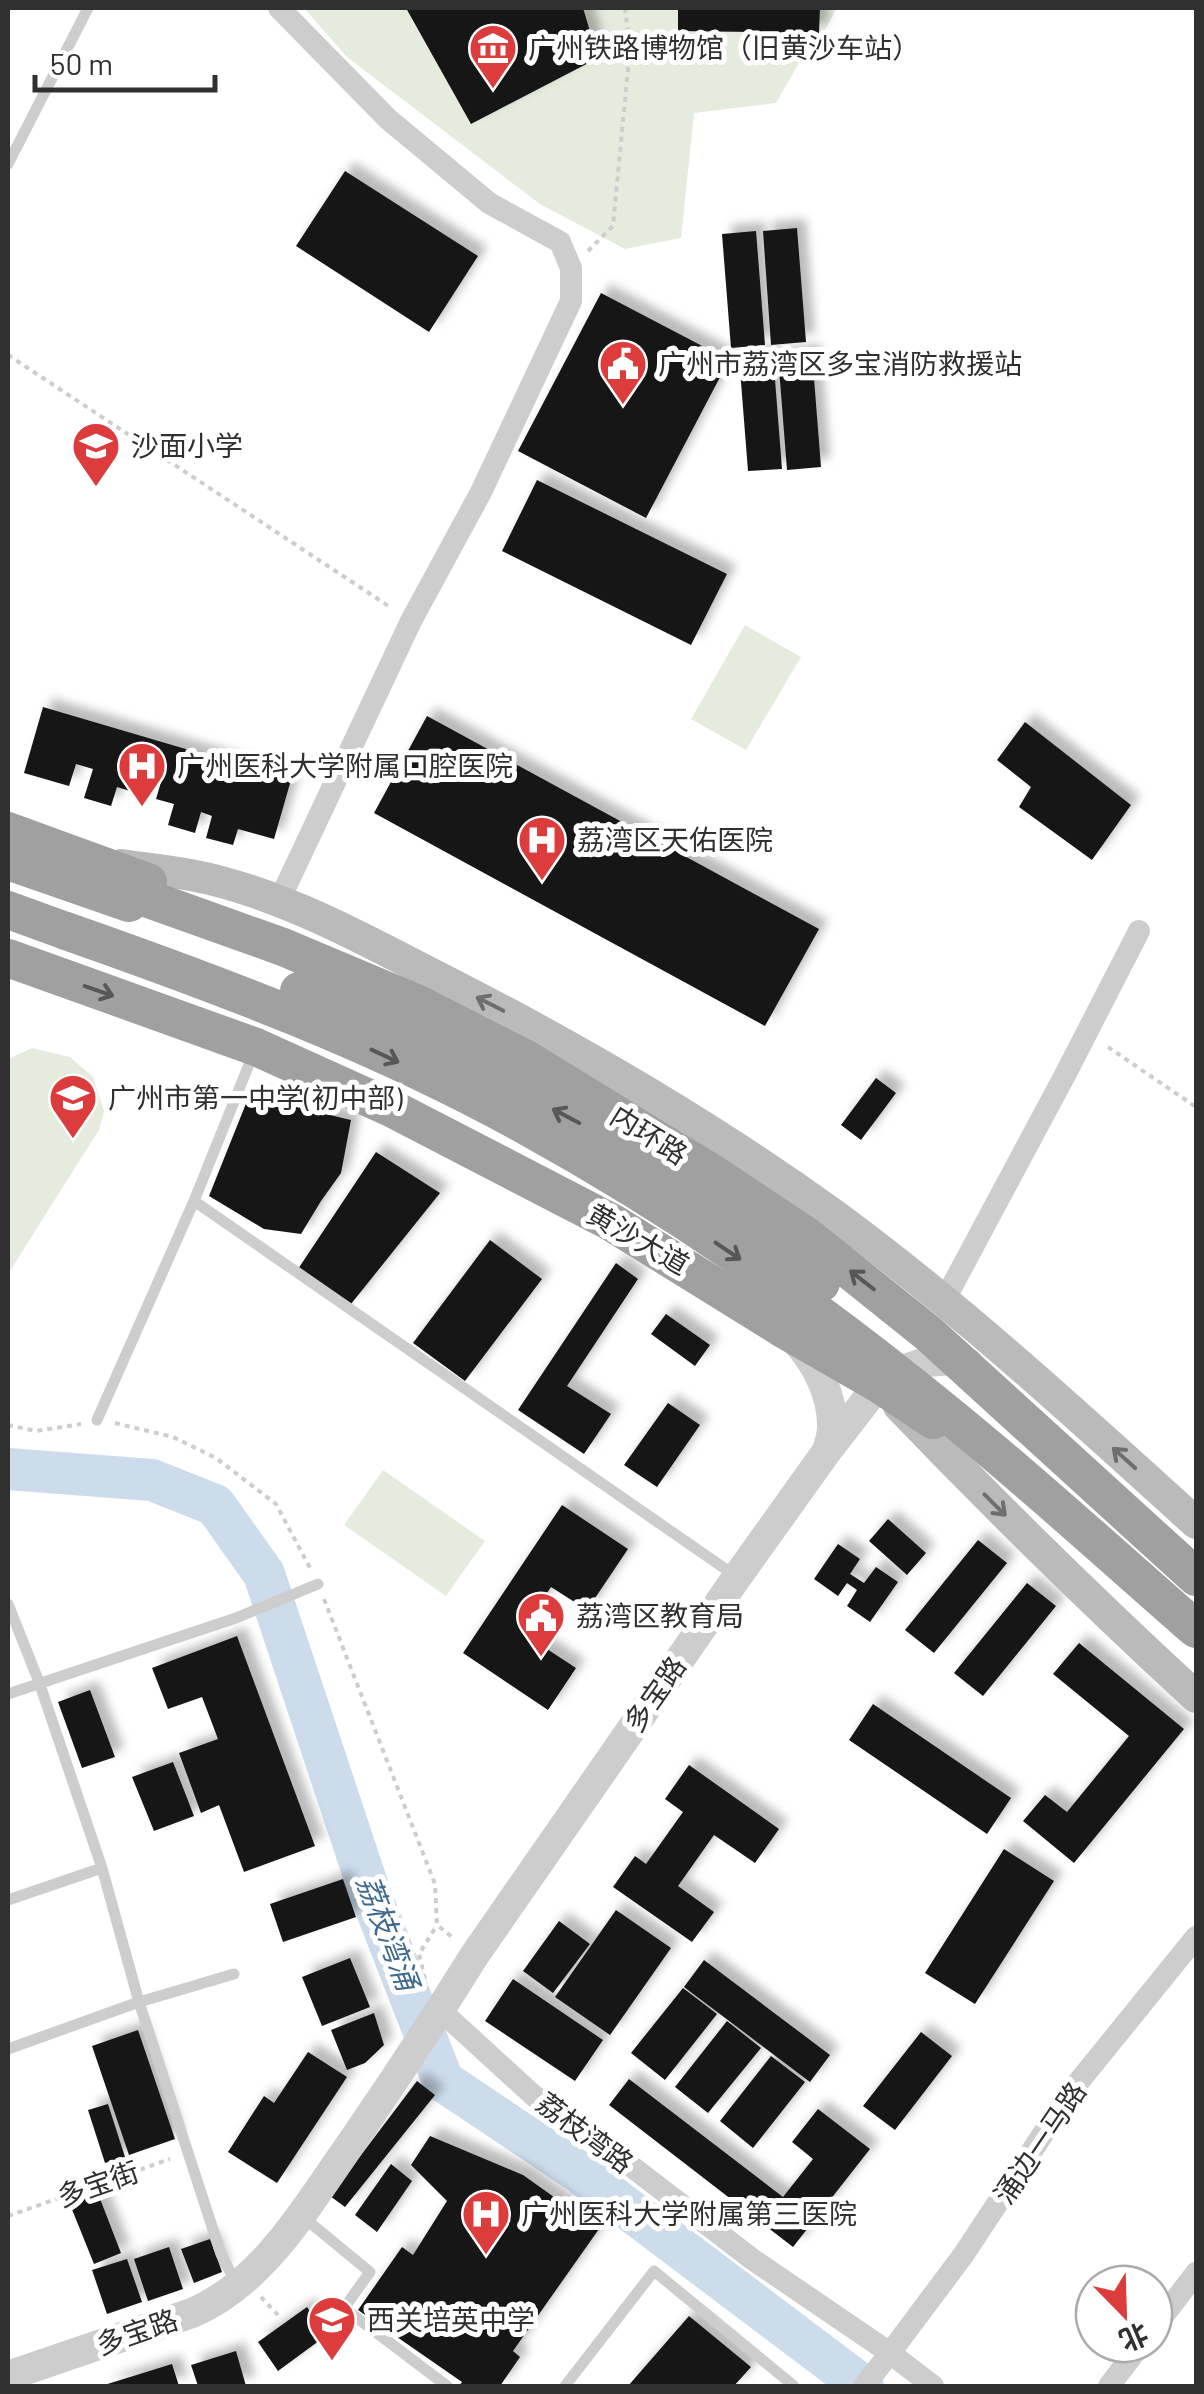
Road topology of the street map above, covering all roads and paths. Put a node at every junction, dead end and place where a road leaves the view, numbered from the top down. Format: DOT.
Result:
graph roads {
  1 [pos="88,8"];
  2 [pos="279,8"];
  3 [pos="625,8"];
  4 [pos="8,164"];
  5 [pos="572,268"];
  6 [pos="8,355"];
  7 [pos="410,621"];
  8 [pos="8,831"];
  9 [pos="8,848"];
  10 [pos="8,861"];
  11 [pos="97,862"];
  12 [pos="8,883"];
  13 [pos="279,900"];
  14 [pos="8,910"];
  15 [pos="71,919"];
  16 [pos="1139,930"];
  17 [pos="8,958"];
  18 [pos="379,982"];
  19 [pos="1087,1033"];
  20 [pos="256,1047"];
  21 [pos="1196,1108"];
  22 [pos="688,1135"];
  23 [pos="194,1201"];
  24 [pos="611,1222"];
  25 [pos="944,1301"];
  26 [pos="785,1330"];
  27 [pos="968,1363"];
  28 [pos="879,1384"];
  29 [pos="97,1420"];
  30 [pos="8,1425"];
  31 [pos="826,1451"];
  32 [pos="1196,1523"];
  33 [pos="1192,1572"];
  34 [pos="736,1577"];
  35 [pos="318,1584"];
  36 [pos="8,1604"];
  37 [pos="1196,1629"];
  38 [pos="1196,1644"];
  39 [pos="39,1682"];
  40 [pos="8,1694"];
  41 [pos="1196,1696"];
  42 [pos="102,1868"];
  43 [pos="8,1900"];
  44 [pos="1196,1937"];
  45 [pos="474,1956"];
  46 [pos="234,1974"];
  47 [pos="139,2002"];
  48 [pos="440,2010"];
  49 [pos="8,2049"];
  50 [pos="188,2152"];
  51 [pos="8,2216"];
  52 [pos="301,2216"];
  53 [pos="1196,2273"];
  54 [pos="245,2288"];
  55 [pos="1174,2302"];
  56 [pos="278,2315"];
  57 [pos="890,2353"];
  58 [pos="1126,2364"];
  59 [pos="8,2376"];
  60 [pos="447,2386"];
  61 [pos="565,2386"];
  62 [pos="794,2386"];
  63 [pos="864,2386"];
  64 [pos="933,2386"];
  65 [pos="1108,2386"];
  1 -- 4 [label="lane"];
  2 -- 5 [label="street"];
  3 -- 5 [label="path"];
  5 -- 7 [label="street"];
  6 -- 7 [label="path"];
  7 -- 13 [label="street"];
  8 -- 11 [label="highway"];
  33 -- 9 [label="highway, 内环路, one-way, bridge"];
  10 -- 18 [label="highway"];
  11 -- 13 [label="main road"];
  11 -- 18 [label="highway"];
  12 -- 15 [label="highway"];
  22 -- 13 [label="main road, one-way"];
  14 -- 15 [label="highway, 内环路"];
  33 -- 15 [label="highway, one-way, bridge"];
  15 -- 37 [label="highway, 内环路, one-way, bridge"];
  16 -- 19 [label="street"];
  17 -- 20 [label="highway, 黄沙大道, one-way"];
  18 -- 22 [label="highway"];
  19 -- 21 [label="path"];
  19 -- 25 [label="street"];
  20 -- 23 [label="lane"];
  20 -- 24 [label="highway, 黄沙大道"];
  22 -- 24 [label="highway"];
  22 -- 25 [label="main road"];
  23 -- 29 [label="lane"];
  23 -- 34 [label="lane"];
  24 -- 26 [label="highway, 黄沙大道"];
  32 -- 25 [label="main road, one-way"];
  26 -- 28 [label="highway, 黄沙大道"];
  26 -- 31 [label="street"];
  27 -- 28 [label="street"];
  27 -- 33 [label="highway"];
  28 -- 31 [label="street, 多宝路"];
  28 -- 38 [label="highway, 黄沙大道"];
  28 -- 41 [label="main road, one-way"];
  29 -- 30 [label="path"];
  29 -- 35 [label="path"];
  31 -- 34 [label="street, 多宝路"];
  34 -- 45 [label="street, 多宝路"];
  35 -- 39 [label="lane"];
  35 -- 45 [label="path"];
  36 -- 39 [label="lane"];
  39 -- 40 [label="lane"];
  39 -- 42 [label="lane"];
  42 -- 43 [label="lane"];
  42 -- 47 [label="lane"];
  44 -- 57 [label="street, 涌边一马路"];
  45 -- 48 [label="street, 多宝路"];
  46 -- 47 [label="lane"];
  47 -- 49 [label="lane"];
  47 -- 50 [label="lane"];
  48 -- 52 [label="street, 多宝路, bridge"];
  48 -- 57 [label="street, 荔枝湾路"];
  50 -- 51 [label="path, 多宝街"];
  50 -- 54 [label="lane"];
  52 -- 54 [label="street, 多宝路"];
  52 -- 60 [label="lane"];
  53 -- 55 [label="street"];
  54 -- 56 [label="path"];
  54 -- 59 [label="street, 多宝路"];
  57 -- 63 [label="street, 涌边一马路, bridge"];
  57 -- 64 [label="street, 荔枝湾路"];
  58 -- 65 [label="street"];
  61 -- 62 [label="lane"];
}
